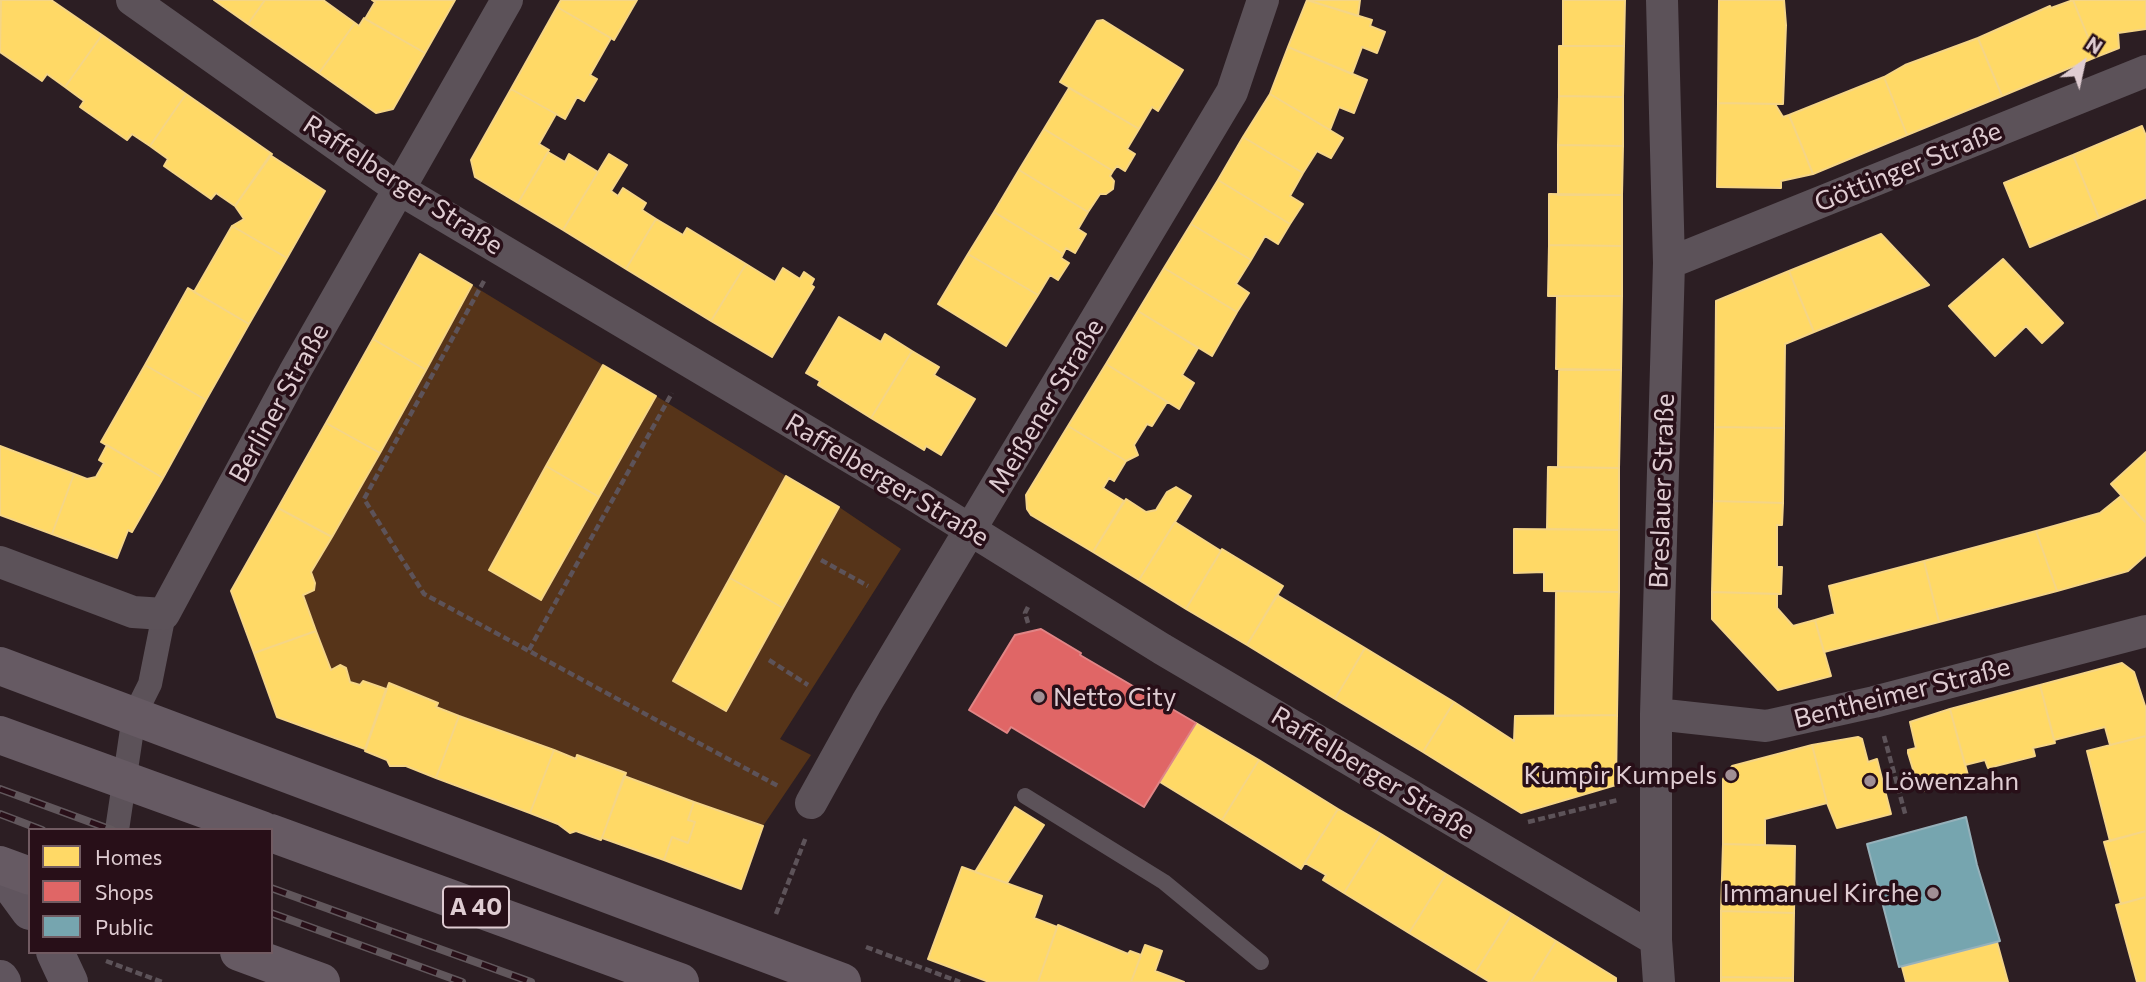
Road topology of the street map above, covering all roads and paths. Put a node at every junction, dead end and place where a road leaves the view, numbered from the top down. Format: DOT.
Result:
graph roads {
  1 [pos="132,0"];
  2 [pos="508,0"];
  3 [pos="1263,0"];
  4 [pos="1662,0"];
  5 [pos="2146,71"];
  6 [pos="399,189"];
  7 [pos="502,250"];
  8 [pos="1669,263"];
  9 [pos="690,362"];
  10 [pos="971,530"];
  11 [pos="821,560"];
  12 [pos="0,562"];
  13 [pos="868,586"];
  14 [pos="164,614"];
  15 [pos="2146,631"];
  16 [pos="529,650"];
  17 [pos="769,660"];
  18 [pos="0,666"];
  19 [pos="808,685"];
  20 [pos="1874,702"];
  21 [pos="1656,714"];
  22 [pos="132,731"];
  23 [pos="0,735"];
  24 [pos="1656,790"];
  25 [pos="1025,796"];
  26 [pos="811,803"];
  27 [pos="1906,817"];
  28 [pos="117,828"];
  29 [pos="256,828"];
  30 [pos="273,834"];
  31 [pos="1478,835"];
  32 [pos="804,844"];
  33 [pos="0,867"];
  34 [pos="28,875"];
  35 [pos="28,908"];
  36 [pos="776,915"];
  37 [pos="1656,940"];
  38 [pos="58,954"];
  39 [pos="244,954"];
  40 [pos="1261,962"];
  41 [pos="81,969"];
  42 [pos="162,982"];
  43 [pos="321,982"];
  44 [pos="680,982"];
  45 [pos="842,982"];
  46 [pos="1659,982"];
  1 -- 6 [label="street, Raffelberger Straße"];
  2 -- 6 [label="street, Berliner Straße"];
  3 -- 10 [label="street, Meißener Straße"];
  4 -- 8 [label="street, Breslauer Straße"];
  5 -- 8 [label="street, Göttinger Straße"];
  6 -- 7 [label="street, Raffelberger Straße"];
  6 -- 14 [label="street, Berliner Straße"];
  7 -- 9 [label="street, Raffelberger Straße"];
  7 -- 16 [label="path"];
  8 -- 21 [label="street, Breslauer Straße"];
  9 -- 10 [label="street, Raffelberger Straße"];
  9 -- 16 [label="path"];
  10 -- 26 [label="street, Meißener Straße"];
  10 -- 31 [label="street, Raffelberger Straße"];
  11 -- 13 [label="path"];
  12 -- 14 [label="street"];
  14 -- 22 [label="street, Berliner Straße"];
  15 -- 20 [label="street, Bentheimer Straße"];
  16 -- 26 [label="path"];
  17 -- 19 [label="path"];
  18 -- 22 [label="highway"];
  20 -- 21 [label="street, Bentheimer Straße"];
  20 -- 27 [label="path"];
  21 -- 24 [label="street, Breslauer Straße"];
  22 -- 28 [label="street, Berliner Straße"];
  22 -- 45 [label="highway"];
  23 -- 29 [label="highway"];
  24 -- 31 [label="path"];
  24 -- 37 [label="street, Breslauer Straße"];
  25 -- 40 [label="lane"];
  30 -- 44 [label="highway, A 40"];
  31 -- 37 [label="street, Raffelberger Straße"];
  32 -- 36 [label="path"];
  33 -- 34 [label="highway"];
  33 -- 35 [label="main road"];
  37 -- 46 [label="street, Breslauer Straße"];
  38 -- 41 [label="main road"];
  39 -- 43 [label="highway"];
  41 -- 42 [label="path"];
}
